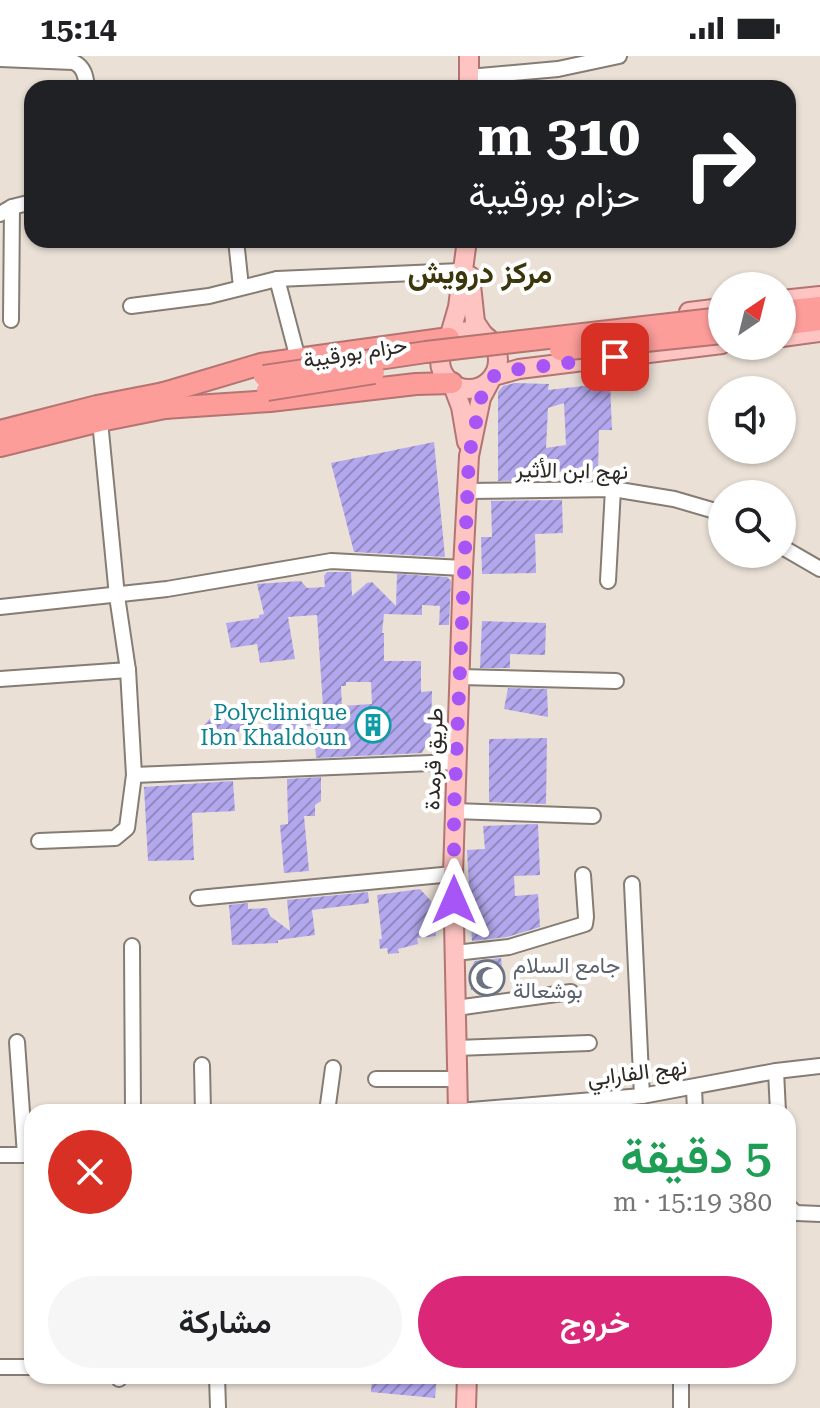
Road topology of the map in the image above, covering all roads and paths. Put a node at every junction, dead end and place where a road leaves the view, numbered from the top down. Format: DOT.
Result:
graph roads {
  1 [pos="469,56"];
  2 [pos="619,56"];
  3 [pos="0,59"];
  4 [pos="86,80"];
  5 [pos="469,80"];
  6 [pos="483,80"];
  7 [pos="6,210"];
  8 [pos="237,248"];
  9 [pos="465,256"];
  10 [pos="277,279"];
  11 [pos="241,287"];
  12 [pos="820,296"];
  13 [pos="796,299"];
  14 [pos="131,306"];
  15 [pos="820,307"];
  16 [pos="708,310"];
  17 [pos="796,310"];
  18 [pos="11,320"];
  19 [pos="708,320"];
  20 [pos="820,320"];
  21 [pos="796,323"];
  22 [pos="820,332"];
  23 [pos="708,335"];
  24 [pos="796,335"];
  25 [pos="486,336"];
  26 [pos="449,338"];
  27 [pos="708,346"];
  28 [pos="298,359"];
  29 [pos="492,378"];
  30 [pos="265,383"];
  31 [pos="452,383"];
  32 [pos="161,401"];
  33 [pos="100,421"];
  34 [pos="0,431"];
  35 [pos="0,446"];
  36 [pos="469,456"];
  37 [pos="613,489"];
  38 [pos="467,491"];
  39 [pos="708,509"];
  40 [pos="796,555"];
  41 [pos="463,568"];
  42 [pos="820,569"];
  43 [pos="608,581"];
  44 [pos="117,596"];
  45 [pos="0,607"];
  46 [pos="128,670"];
  47 [pos="460,677"];
  48 [pos="0,679"];
  49 [pos="616,681"];
  50 [pos="456,762"];
  51 [pos="134,775"];
  52 [pos="454,811"];
  53 [pos="593,816"];
  54 [pos="39,841"];
  55 [pos="453,874"];
  56 [pos="583,875"];
  57 [pos="632,884"];
  58 [pos="198,898"];
  59 [pos="132,946"];
  60 [pos="455,953"];
  61 [pos="571,992"];
  62 [pos="456,1008"];
  63 [pos="17,1042"];
  64 [pos="589,1043"];
  65 [pos="456,1048"];
  66 [pos="202,1065"];
  67 [pos="820,1066"];
  68 [pos="333,1068"];
  69 [pos="776,1071"];
  70 [pos="376,1079"];
  71 [pos="457,1079"];
  72 [pos="694,1087"];
  73 [pos="634,1102"];
  74 [pos="133,1104"];
  75 [pos="203,1104"];
  76 [pos="328,1104"];
  77 [pos="458,1104"];
  78 [pos="599,1104"];
  79 [pos="695,1104"];
  80 [pos="778,1104"];
  81 [pos="24,1114"];
  82 [pos="0,1155"];
  83 [pos="24,1155"];
  84 [pos="796,1213"];
  85 [pos="820,1214"];
  86 [pos="0,1367"];
  87 [pos="24,1367"];
  88 [pos="217,1384"];
  89 [pos="467,1384"];
  90 [pos="681,1384"];
  91 [pos="218,1408"];
  92 [pos="466,1408"];
  93 [pos="681,1408"];
  1 -- 5 [label="main road"];
  2 -- 6 [label="street"];
  3 -- 4 [label="street"];
  7 -- 18 [label="street"];
  8 -- 11 [label="street"];
  9 -- 10 [label="street"];
  9 -- 25 [label="main road"];
  9 -- 26 [label="main road"];
  10 -- 11 [label="street"];
  10 -- 28 [label="street"];
  11 -- 14 [label="street"];
  12 -- 13 [label="main road"];
  15 -- 17 [label="highway"];
  16 -- 25 [label="main road"];
  19 -- 30 [label="highway, حزام بورقيبة, bridge"];
  20 -- 21 [label="highway"];
  22 -- 24 [label="main road"];
  23 -- 30 [label="highway, حزام بورقيبة, bridge"];
  25 -- 26 [label="main road"];
  25 -- 29 [label="main road"];
  26 -- 28 [label="highway"];
  26 -- 31 [label="main road"];
  27 -- 29 [label="main road"];
  28 -- 32 [label="highway"];
  29 -- 31 [label="main road"];
  29 -- 36 [label="main road, طريق قرمدة"];
  30 -- 32 [label="highway, حزام بورقيبة"];
  31 -- 32 [label="highway"];
  31 -- 36 [label="main road, طريق قرمدة"];
  32 -- 33 [label="highway, حزام بورقيبة"];
  32 -- 34 [label="highway, حزام بورقيبة"];
  33 -- 35 [label="highway, حزام بورقيبة"];
  33 -- 44 [label="street"];
  36 -- 38 [label="main road, طريق قرمدة"];
  37 -- 38 [label="street, نهج ابن الأثير"];
  37 -- 39 [label="street, نهج ابن الأثير"];
  37 -- 43 [label="street"];
  38 -- 41 [label="main road, طريق قرمدة"];
  40 -- 42 [label="street"];
  41 -- 44 [label="street"];
  41 -- 47 [label="main road, طريق قرمدة"];
  44 -- 45 [label="street"];
  44 -- 46 [label="street"];
  46 -- 48 [label="street"];
  46 -- 51 [label="street"];
  47 -- 49 [label="street"];
  47 -- 50 [label="main road, طريق قرمدة"];
  50 -- 51 [label="street"];
  50 -- 52 [label="main road, طريق قرمدة"];
  51 -- 54 [label="street"];
  52 -- 53 [label="street"];
  52 -- 55 [label="main road, طريق قرمدة"];
  55 -- 58 [label="street"];
  55 -- 60 [label="main road, طريق قرمدة"];
  56 -- 60 [label="street"];
  57 -- 73 [label="street"];
  59 -- 74 [label="street"];
  60 -- 62 [label="main road, طريق قرمدة"];
  61 -- 62 [label="street"];
  62 -- 65 [label="main road, طريق قرمدة"];
  63 -- 81 [label="street"];
  64 -- 65 [label="street"];
  65 -- 71 [label="main road, طريق قرمدة"];
  66 -- 75 [label="street"];
  67 -- 69 [label="street, نهج الفارابي"];
  68 -- 76 [label="street"];
  69 -- 72 [label="street, نهج الفارابي"];
  69 -- 80 [label="street"];
  70 -- 71 [label="street"];
  71 -- 77 [label="main road, طريق قرمدة"];
  72 -- 73 [label="street, نهج الفارابي"];
  72 -- 79 [label="street"];
  73 -- 78 [label="street, نهج الفارابي"];
  82 -- 83 [label="street"];
  84 -- 85 [label="street"];
  86 -- 87 [label="street"];
  88 -- 91 [label="street"];
  89 -- 92 [label="main road"];
  90 -- 93 [label="street"];
}
